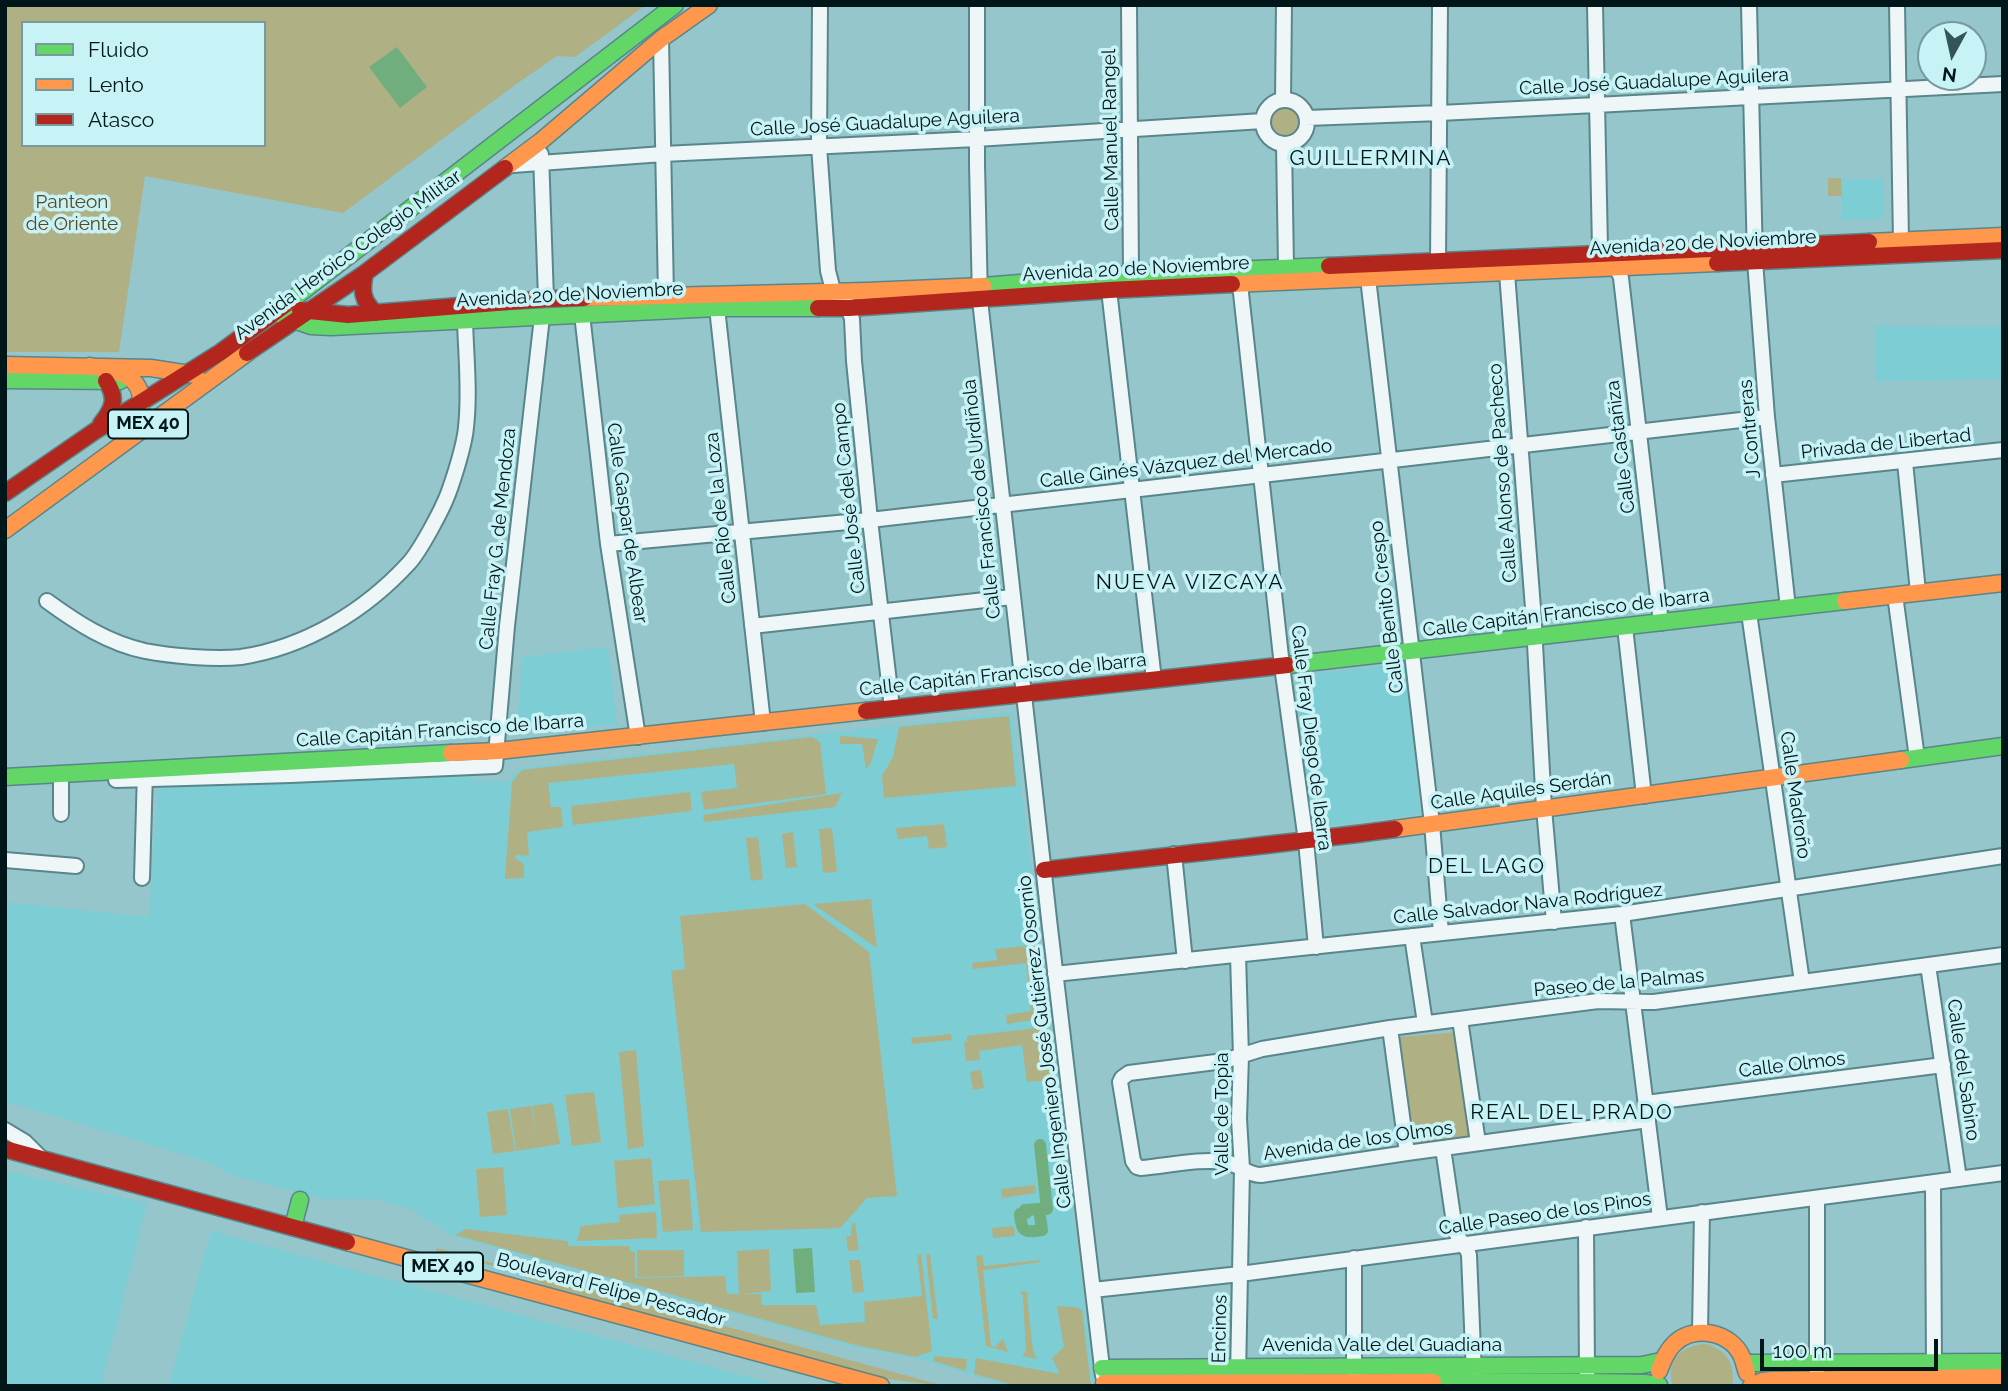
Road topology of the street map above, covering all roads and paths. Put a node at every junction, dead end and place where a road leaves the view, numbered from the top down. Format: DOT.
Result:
graph roads {
  1 [pos="675,5"];
  2 [pos="709,5"];
  3 [pos="820,5"];
  4 [pos="977,5"];
  5 [pos="1129,5"];
  6 [pos="1284,5"];
  7 [pos="1440,5"];
  8 [pos="1595,5"];
  9 [pos="1749,5"];
  10 [pos="1897,5"];
  11 [pos="661,39"];
  12 [pos="2003,84"];
  13 [pos="1898,89"];
  14 [pos="1751,96"];
  15 [pos="1283,100"];
  16 [pos="1597,104"];
  17 [pos="1440,113"];
  18 [pos="1307,118"];
  19 [pos="1263,121"];
  20 [pos="1130,129"];
  21 [pos="976,138"];
  22 [pos="541,141"];
  23 [pos="1284,144"];
  24 [pos="819,146"];
  25 [pos="663,154"];
  26 [pos="541,162"];
  27 [pos="509,165"];
  28 [pos="2003,236"];
  29 [pos="1900,241"];
  30 [pos="2003,250"];
  31 [pos="1754,254"];
  32 [pos="1602,255"];
  33 [pos="1438,262"];
  34 [pos="1286,267"];
  35 [pos="1617,268"];
  36 [pos="365,273"];
  37 [pos="1507,273"];
  38 [pos="1131,274"];
  39 [pos="1367,278"];
  40 [pos="1240,284"];
  41 [pos="833,290"];
  42 [pos="1109,290"];
  43 [pos="980,293"];
  44 [pos="666,296"];
  45 [pos="546,299"];
  46 [pos="717,308"];
  47 [pos="849,308"];
  48 [pos="307,312"];
  49 [pos="284,313"];
  50 [pos="582,314"];
  51 [pos="382,317"];
  52 [pos="542,317"];
  53 [pos="465,321"];
  54 [pos="5,365"];
  55 [pos="89,366"];
  56 [pos="186,374"];
  57 [pos="214,376"];
  58 [pos="5,380"];
  59 [pos="106,381"];
  60 [pos="136,382"];
  61 [pos="162,388"];
  62 [pos="194,391"];
  63 [pos="143,401"];
  64 [pos="1767,417"];
  65 [pos="95,431"];
  66 [pos="1639,431"];
  67 [pos="130,433"];
  68 [pos="1520,445"];
  69 [pos="2003,450"];
  70 [pos="1390,460"];
  71 [pos="1905,462"];
  72 [pos="1261,475"];
  73 [pos="1773,475"];
  74 [pos="1132,490"];
  75 [pos="5,493"];
  76 [pos="1002,505"];
  77 [pos="5,517"];
  78 [pos="870,520"];
  79 [pos="5,530"];
  80 [pos="742,531"];
  81 [pos="608,544"];
  82 [pos="2003,583"];
  83 [pos="1918,592"];
  84 [pos="1895,595"];
  85 [pos="1012,597"];
  86 [pos="47,601"];
  87 [pos="1788,608"];
  88 [pos="881,612"];
  89 [pos="1749,613"];
  90 [pos="1661,623"];
  91 [pos="752,626"];
  92 [pos="1625,627"];
  93 [pos="1534,638"];
  94 [pos="1412,652"];
  95 [pos="1282,666"];
  96 [pos="1154,680"];
  97 [pos="1023,694"];
  98 [pos="892,708"];
  99 [pos="763,723"];
  100 [pos="638,737"];
  101 [pos="2003,746"];
  102 [pos="1916,758"];
  103 [pos="496,759"];
  104 [pos="145,775"];
  105 [pos="5,777"];
  106 [pos="1773,778"];
  107 [pos="61,783"];
  108 [pos="5,786"];
  109 [pos="1644,796"];
  110 [pos="1544,808"];
  111 [pos="61,814"];
  112 [pos="1432,824"];
  113 [pos="1306,841"];
  114 [pos="1174,854"];
  115 [pos="2003,856"];
  116 [pos="5,860"];
  117 [pos="76,866"];
  118 [pos="1044,870"];
  119 [pos="142,878"];
  120 [pos="1789,890"];
  121 [pos="1622,914"];
  122 [pos="1554,922"];
  123 [pos="1441,933"];
  124 [pos="1412,936"];
  125 [pos="1316,947"];
  126 [pos="1238,955"];
  127 [pos="2003,955"];
  128 [pos="1185,961"];
  129 [pos="1928,965"];
  130 [pos="1055,974"];
  131 [pos="1802,982"];
  132 [pos="1633,1001"];
  133 [pos="1460,1019"];
  134 [pos="1425,1023"];
  135 [pos="1390,1028"];
  136 [pos="1241,1056"];
  137 [pos="1943,1065"];
  138 [pos="1646,1103"];
  139 [pos="1648,1120"];
  140 [pos="5,1130"];
  141 [pos="1478,1143"];
  142 [pos="1443,1148"];
  143 [pos="5,1149"];
  144 [pos="1407,1153"];
  145 [pos="44,1161"];
  146 [pos="1242,1168"];
  147 [pos="2003,1173"];
  148 [pos="1959,1180"];
  149 [pos="1933,1184"];
  150 [pos="1816,1198"];
  151 [pos="300,1200"];
  152 [pos="1702,1212"];
  153 [pos="1660,1218"];
  154 [pos="293,1227"];
  155 [pos="1586,1227"];
  156 [pos="1464,1244"];
  157 [pos="1354,1258"];
  158 [pos="1240,1274"];
  159 [pos="1093,1290"];
  160 [pos="1700,1332"];
  161 [pos="1661,1361"];
  162 [pos="1745,1363"];
  163 [pos="1817,1363"];
  164 [pos="2003,1363"];
  165 [pos="1474,1365"];
  166 [pos="1587,1365"];
  167 [pos="1934,1376"];
  168 [pos="2003,1377"];
  169 [pos="1238,1378"];
  170 [pos="1354,1378"];
  171 [pos="1103,1379"];
  172 [pos="1817,1383"];
  173 [pos="1474,1384"];
  174 [pos="1587,1384"];
  175 [pos="1659,1385"];
  176 [pos="881,1386"];
  177 [pos="1749,1386"];
  1 -- 49 [label="main road, Avenida Heróico Colegio Militar"];
  2 -- 11 [label="main road, Avenida Heróico Colegio Militar"];
  3 -- 24 [label="street"];
  4 -- 21 [label="street, Calle Francisco de Urdiñola"];
  5 -- 20 [label="street, Calle Manuel Rangel"];
  6 -- 15 [label="street"];
  7 -- 17 [label="street"];
  8 -- 16 [label="street"];
  9 -- 14 [label="street, J Contreras"];
  10 -- 13 [label="street"];
  11 -- 22 [label="main road, Avenida Heróico Colegio Militar"];
  11 -- 25 [label="street"];
  12 -- 13 [label="street, Calle José Guadalupe Aguilera"];
  13 -- 14 [label="street, Calle José Guadalupe Aguilera"];
  13 -- 29 [label="street"];
  14 -- 16 [label="street, Calle José Guadalupe Aguilera"];
  14 -- 31 [label="street, J Contreras"];
  15 -- 18 [label="street"];
  15 -- 19 [label="street"];
  16 -- 17 [label="street, Calle José Guadalupe Aguilera"];
  16 -- 32 [label="street"];
  17 -- 18 [label="street, Calle José Guadalupe Aguilera"];
  17 -- 33 [label="street"];
  18 -- 23 [label="street"];
  19 -- 20 [label="street, Calle José Guadalupe Aguilera"];
  19 -- 23 [label="street"];
  20 -- 21 [label="street, Calle José Guadalupe Aguilera"];
  20 -- 38 [label="street, Calle Manuel Rangel"];
  21 -- 24 [label="street, Calle José Guadalupe Aguilera"];
  21 -- 43 [label="street, Calle Francisco de Urdiñola"];
  22 -- 26 [label="street"];
  22 -- 27 [label="main road, Avenida Heróico Colegio Militar"];
  23 -- 34 [label="street"];
  24 -- 25 [label="street, Calle José Guadalupe Aguilera"];
  24 -- 41 [label="street"];
  25 -- 26 [label="street, Calle José Guadalupe Aguilera"];
  25 -- 44 [label="street"];
  26 -- 27 [label="street, Calle José Guadalupe Aguilera"];
  26 -- 45 [label="street"];
  27 -- 36 [label="main road, Avenida Heróico Colegio Militar"];
  28 -- 29 [label="main road, Avenida 20 de Noviembre"];
  29 -- 31 [label="main road, Avenida 20 de Noviembre"];
  30 -- 31 [label="main road, Avenida 20 de Noviembre"];
  31 -- 32 [label="main road, Avenida 20 de Noviembre"];
  31 -- 35 [label="main road, Avenida 20 de Noviembre"];
  31 -- 64 [label="street, J Contreras"];
  32 -- 33 [label="main road, Avenida 20 de Noviembre"];
  32 -- 35 [label="street"];
  33 -- 34 [label="main road, Avenida 20 de Noviembre"];
  34 -- 38 [label="main road, Avenida 20 de Noviembre"];
  35 -- 37 [label="main road, Avenida 20 de Noviembre"];
  35 -- 66 [label="street, Calle Castañiza"];
  36 -- 48 [label="main road, Avenida Heróico Colegio Militar"];
  36 -- 51 [label="main road"];
  37 -- 39 [label="main road, Avenida 20 de Noviembre"];
  37 -- 68 [label="street, Calle Alonso de Pacheco"];
  38 -- 43 [label="main road, Avenida 20 de Noviembre"];
  39 -- 40 [label="main road, Avenida 20 de Noviembre"];
  39 -- 70 [label="street, Calle Benito Crespo"];
  40 -- 42 [label="main road, Avenida 20 de Noviembre"];
  40 -- 72 [label="street, Calle Fray Diego de Ibarra"];
  41 -- 43 [label="main road, Avenida 20 de Noviembre"];
  41 -- 44 [label="main road, Avenida 20 de Noviembre"];
  41 -- 47 [label="street"];
  42 -- 43 [label="main road, Avenida 20 de Noviembre"];
  42 -- 74 [label="street"];
  43 -- 47 [label="main road, Avenida 20 de Noviembre"];
  43 -- 76 [label="street, Calle Francisco de Urdiñola"];
  44 -- 45 [label="main road, Avenida 20 de Noviembre"];
  45 -- 51 [label="main road, Avenida 20 de Noviembre"];
  46 -- 47 [label="main road, Avenida 20 de Noviembre"];
  46 -- 50 [label="main road, Avenida 20 de Noviembre"];
  46 -- 80 [label="street, Calle Río de la Loza"];
  47 -- 78 [label="street, Calle José del Campo"];
  48 -- 49 [label="main road, Avenida Heróico Colegio Militar"];
  48 -- 51 [label="main road, Avenida 20 de Noviembre"];
  49 -- 51 [label="main road, Avenida 20 de Noviembre"];
  49 -- 56 [label="main road, Avenida Heróico Colegio Militar / MEX 40"];
  49 -- 57 [label="main road, Avenida Heróico Colegio Militar / MEX 40"];
  50 -- 52 [label="main road, Avenida 20 de Noviembre"];
  50 -- 81 [label="street, Calle Gaspar de Albear"];
  51 -- 53 [label="main road, Avenida 20 de Noviembre"];
  52 -- 53 [label="main road, Avenida 20 de Noviembre"];
  52 -- 103 [label="street, Calle Fray G. de Mendoza"];
  53 -- 86 [label="street"];
  54 -- 55 [label="main road"];
  55 -- 56 [label="main road"];
  55 -- 60 [label="main road"];
  56 -- 57 [label="main road"];
  56 -- 61 [label="main road, Avenida Heróico Colegio Militar / MEX 40"];
  57 -- 62 [label="main road, Avenida Heróico Colegio Militar / MEX 40"];
  58 -- 59 [label="main road"];
  59 -- 60 [label="main road"];
  59 -- 65 [label="main road"];
  60 -- 61 [label="main road"];
  60 -- 63 [label="main road"];
  61 -- 62 [label="main road"];
  61 -- 63 [label="main road, Avenida Heróico Colegio Militar / MEX 40"];
  62 -- 67 [label="main road, Avenida Heróico Colegio Militar / MEX 40"];
  63 -- 65 [label="main road, Avenida Heróico Colegio Militar / MEX 40"];
  63 -- 67 [label="main road"];
  64 -- 66 [label="street, Calle Ginés Vázquez del Mercado"];
  64 -- 73 [label="street, J Contreras"];
  65 -- 67 [label="main road"];
  65 -- 75 [label="main road, Avenida Heróico Colegio Militar / MEX 40"];
  66 -- 68 [label="street, Calle Ginés Vázquez del Mercado"];
  66 -- 90 [label="street, Calle Castañiza"];
  67 -- 77 [label="main road"];
  67 -- 79 [label="main road, Avenida Heróico Colegio Militar / MEX 40"];
  68 -- 70 [label="street, Calle Ginés Vázquez del Mercado"];
  68 -- 93 [label="street, Calle Alonso de Pacheco"];
  69 -- 71 [label="street, Privada de Libertad"];
  70 -- 72 [label="street, Calle Ginés Vázquez del Mercado"];
  70 -- 94 [label="street, Calle Benito Crespo"];
  71 -- 73 [label="street, Privada de Libertad"];
  71 -- 83 [label="street"];
  72 -- 74 [label="street, Calle Ginés Vázquez del Mercado"];
  72 -- 95 [label="street, Calle Fray Diego de Ibarra"];
  73 -- 87 [label="street, J Contreras"];
  74 -- 76 [label="street, Calle Ginés Vázquez del Mercado"];
  74 -- 96 [label="street"];
  76 -- 78 [label="street, Calle Ginés Vázquez del Mercado"];
  76 -- 85 [label="street, Calle Francisco de Urdiñola"];
  78 -- 80 [label="street, Calle Ginés Vázquez del Mercado"];
  78 -- 88 [label="street, Calle José del Campo"];
  80 -- 81 [label="street, Calle Ginés Vázquez del Mercado"];
  80 -- 91 [label="street, Calle Río de la Loza"];
  81 -- 100 [label="street, Calle Gaspar de Albear"];
  82 -- 83 [label="main road, Calle Capitán Francisco de Ibarra"];
  83 -- 84 [label="main road, Calle Capitán Francisco de Ibarra"];
  84 -- 87 [label="main road, Calle Capitán Francisco de Ibarra"];
  84 -- 102 [label="street"];
  85 -- 88 [label="street"];
  85 -- 97 [label="street, Calle Francisco de Urdiñola"];
  87 -- 89 [label="main road, Calle Capitán Francisco de Ibarra"];
  88 -- 91 [label="street"];
  88 -- 98 [label="street, Calle José del Campo"];
  89 -- 90 [label="main road, Calle Capitán Francisco de Ibarra"];
  89 -- 106 [label="street, Calle Madroño"];
  90 -- 92 [label="main road, Calle Capitán Francisco de Ibarra"];
  91 -- 99 [label="street, Calle Río de la Loza"];
  92 -- 93 [label="main road, Calle Capitán Francisco de Ibarra"];
  92 -- 109 [label="street"];
  93 -- 94 [label="main road, Calle Capitán Francisco de Ibarra"];
  93 -- 110 [label="street, Calle Alonso de Pacheco"];
  94 -- 95 [label="main road, Calle Capitán Francisco de Ibarra"];
  94 -- 112 [label="street, Calle Benito Crespo"];
  95 -- 96 [label="main road, Calle Capitán Francisco de Ibarra"];
  95 -- 113 [label="street, Calle Fray Diego de Ibarra"];
  96 -- 97 [label="main road, Calle Capitán Francisco de Ibarra"];
  97 -- 98 [label="main road, Calle Capitán Francisco de Ibarra"];
  97 -- 118 [label="street, Calle Ingeniero José Gutiérrez Osornio"];
  98 -- 99 [label="main road, Calle Capitán Francisco de Ibarra"];
  99 -- 100 [label="main road, Calle Capitán Francisco de Ibarra"];
  100 -- 103 [label="main road, Calle Capitán Francisco de Ibarra"];
  101 -- 102 [label="main road, Calle Aquiles Serdán"];
  102 -- 106 [label="main road, Calle Aquiles Serdán"];
  103 -- 104 [label="main road, Calle Capitán Francisco de Ibarra"];
  104 -- 105 [label="main road, Calle Capitán Francisco de Ibarra"];
  104 -- 107 [label="street"];
  104 -- 119 [label="street"];
  106 -- 109 [label="main road, Calle Aquiles Serdán"];
  106 -- 120 [label="street, Calle Madroño"];
  107 -- 108 [label="street"];
  107 -- 111 [label="street"];
  109 -- 110 [label="main road, Calle Aquiles Serdán"];
  110 -- 112 [label="main road, Calle Aquiles Serdán"];
  110 -- 122 [label="street, Calle Alonso de Pacheco"];
  112 -- 113 [label="main road, Calle Aquiles Serdán"];
  112 -- 123 [label="street, Calle Benito Crespo"];
  113 -- 114 [label="main road, Calle Aquiles Serdán"];
  113 -- 125 [label="street, Calle Fray Diego de Ibarra"];
  114 -- 118 [label="main road, Calle Aquiles Serdán"];
  114 -- 128 [label="street"];
  115 -- 120 [label="street, Calle Salvador Nava Rodríguez"];
  116 -- 117 [label="street"];
  118 -- 130 [label="street, Calle Ingeniero José Gutiérrez Osornio"];
  120 -- 121 [label="street, Calle Salvador Nava Rodríguez"];
  120 -- 131 [label="street, Calle Madroño"];
  121 -- 122 [label="street, Calle Salvador Nava Rodríguez"];
  121 -- 132 [label="street"];
  122 -- 123 [label="street, Calle Salvador Nava Rodríguez"];
  123 -- 124 [label="street, Calle Salvador Nava Rodríguez"];
  124 -- 125 [label="street, Calle Salvador Nava Rodríguez"];
  124 -- 134 [label="street"];
  125 -- 126 [label="street, Calle Salvador Nava Rodríguez"];
  126 -- 128 [label="street, Calle Salvador Nava Rodríguez"];
  126 -- 136 [label="street, Valle de Topia"];
  127 -- 129 [label="street, Paseo de la Palmas"];
  128 -- 130 [label="street, Calle Salvador Nava Rodríguez"];
  129 -- 131 [label="street, Paseo de la Palmas"];
  129 -- 137 [label="street, Calle del Sabino"];
  130 -- 159 [label="street, Calle Ingeniero José Gutiérrez Osornio"];
  131 -- 132 [label="street, Paseo de la Palmas"];
  132 -- 133 [label="street, Paseo de la Palmas"];
  132 -- 138 [label="street"];
  133 -- 134 [label="street, Paseo de la Palmas"];
  133 -- 141 [label="street"];
  134 -- 135 [label="street, Paseo de la Palmas"];
  135 -- 136 [label="street, Paseo de la Palmas"];
  135 -- 144 [label="street"];
  136 -- 146 [label="street, Valle de Topia"];
  136 -- 146 [label="street, Avenida de los Olmos"];
  137 -- 138 [label="street, Calle Olmos"];
  137 -- 148 [label="street, Calle del Sabino"];
  138 -- 139 [label="street"];
  139 -- 141 [label="street, Avenida de los Olmos"];
  139 -- 153 [label="street"];
  140 -- 145 [label="street"];
  141 -- 142 [label="street, Avenida de los Olmos"];
  142 -- 144 [label="street, Avenida de los Olmos"];
  142 -- 156 [label="street"];
  143 -- 145 [label="main road, Boulevard Felipe Pescador / MEX 40"];
  144 -- 146 [label="street, Avenida de los Olmos"];
  145 -- 154 [label="main road, Boulevard Felipe Pescador / MEX 40"];
  146 -- 158 [label="street, Valle de Topia"];
  147 -- 148 [label="street, Calle Paseo de los Pinos"];
  148 -- 149 [label="street, Calle Paseo de los Pinos"];
  149 -- 150 [label="street, Calle Paseo de los Pinos"];
  149 -- 167 [label="street"];
  150 -- 152 [label="street, Calle Paseo de los Pinos"];
  150 -- 163 [label="street"];
  151 -- 154 [label="main road"];
  152 -- 153 [label="street, Calle Paseo de los Pinos"];
  152 -- 160 [label="street"];
  153 -- 155 [label="street, Calle Paseo de los Pinos"];
  154 -- 176 [label="main road, Boulevard Felipe Pescador / MEX 40"];
  155 -- 156 [label="street, Calle Paseo de los Pinos"];
  155 -- 166 [label="street"];
  156 -- 157 [label="street, Calle Paseo de los Pinos"];
  156 -- 165 [label="street"];
  157 -- 158 [label="street, Calle Paseo de los Pinos"];
  157 -- 170 [label="street"];
  158 -- 159 [label="street, Calle Paseo de los Pinos"];
  158 -- 169 [label="street, Encinos"];
  159 -- 171 [label="street, Calle Ingeniero José Gutiérrez Osornio"];
  160 -- 161 [label="main road"];
  160 -- 162 [label="main road"];
  161 -- 166 [label="main road, Avenida Valle del Guadiana"];
  161 -- 175 [label="main road"];
  162 -- 163 [label="main road"];
  162 -- 177 [label="main road"];
  163 -- 167 [label="main road"];
  163 -- 172 [label="street"];
  164 -- 167 [label="main road"];
  165 -- 166 [label="main road, Avenida Valle del Guadiana"];
  165 -- 170 [label="main road, Avenida Valle del Guadiana"];
  165 -- 173 [label="street"];
  166 -- 174 [label="street"];
  167 -- 168 [label="main road"];
  167 -- 172 [label="main road"];
  169 -- 170 [label="main road, Avenida Valle del Guadiana"];
  169 -- 171 [label="main road, Avenida Valle del Guadiana"];
  170 -- 173 [label="main road, Avenida Valle del Guadiana"];
  172 -- 177 [label="main road"];
  173 -- 174 [label="main road, Avenida Valle del Guadiana"];
  174 -- 175 [label="main road, Avenida Valle del Guadiana"];
}
